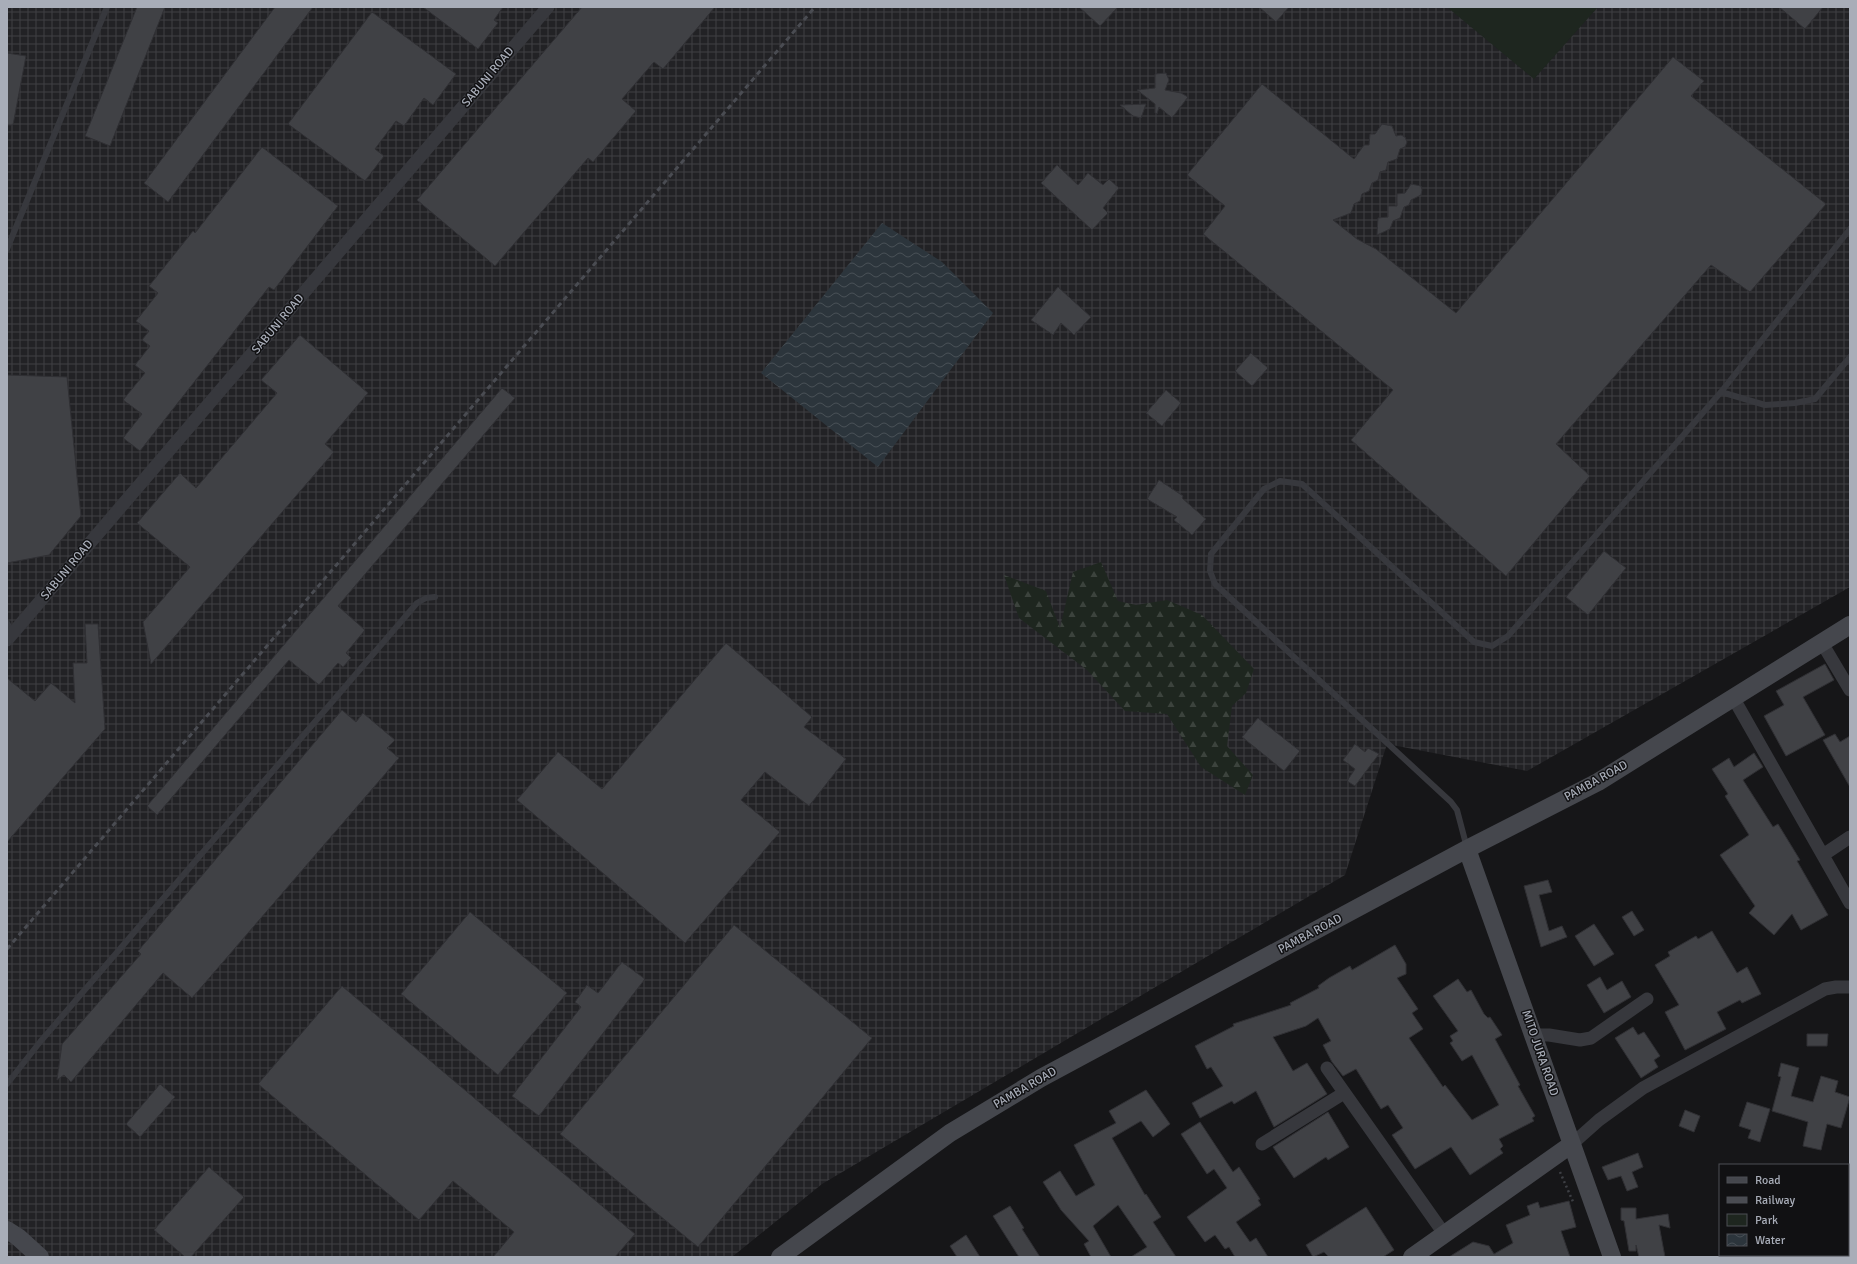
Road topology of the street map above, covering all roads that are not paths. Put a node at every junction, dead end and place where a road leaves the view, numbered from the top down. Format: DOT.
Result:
graph roads {
  1 [pos="106,7"];
  2 [pos="548,7"];
  3 [pos="1850,229"];
  4 [pos="7,249"];
  5 [pos="1850,357"];
  6 [pos="1722,392"];
  7 [pos="435,597"];
  8 [pos="1850,625"];
  9 [pos="9,633"];
  10 [pos="1822,643"];
  11 [pos="1850,690"];
  12 [pos="1734,699"];
  13 [pos="1850,837"];
  14 [pos="1467,849"];
  15 [pos="1823,855"];
  16 [pos="1850,903"];
  17 [pos="1850,988"];
  18 [pos="1647,999"];
  19 [pos="1535,1035"];
  20 [pos="1326,1068"];
  21 [pos="7,1084"];
  22 [pos="1344,1093"];
  23 [pos="1262,1144"];
  24 [pos="1572,1144"];
  25 [pos="7,1230"];
  26 [pos="1445,1235"];
  27 [pos="40,1257"];
  28 [pos="780,1257"];
  29 [pos="1412,1257"];
  30 [pos="1612,1257"];
  1 -- 4 [label="lane"];
  2 -- 9 [label="street, SABUNI ROAD"];
  3 -- 6 [label="lane"];
  5 -- 6 [label="lane"];
  6 -- 14 [label="lane"];
  7 -- 21 [label="lane"];
  8 -- 10 [label="main road, PAMBA ROAD"];
  10 -- 11 [label="street"];
  10 -- 12 [label="main road, PAMBA ROAD"];
  12 -- 14 [label="main road, PAMBA ROAD"];
  12 -- 15 [label="street"];
  13 -- 15 [label="street"];
  14 -- 19 [label="main road, MITO JURA ROAD"];
  14 -- 28 [label="main road, PAMBA ROAD"];
  15 -- 16 [label="street"];
  17 -- 24 [label="street"];
  18 -- 19 [label="street"];
  19 -- 24 [label="main road, MITO JURA ROAD"];
  20 -- 22 [label="street"];
  22 -- 23 [label="street"];
  22 -- 26 [label="street"];
  24 -- 26 [label="main road"];
  24 -- 30 [label="main road, MITO JURA ROAD"];
  25 -- 27 [label="main road"];
  26 -- 29 [label="main road"];
}
